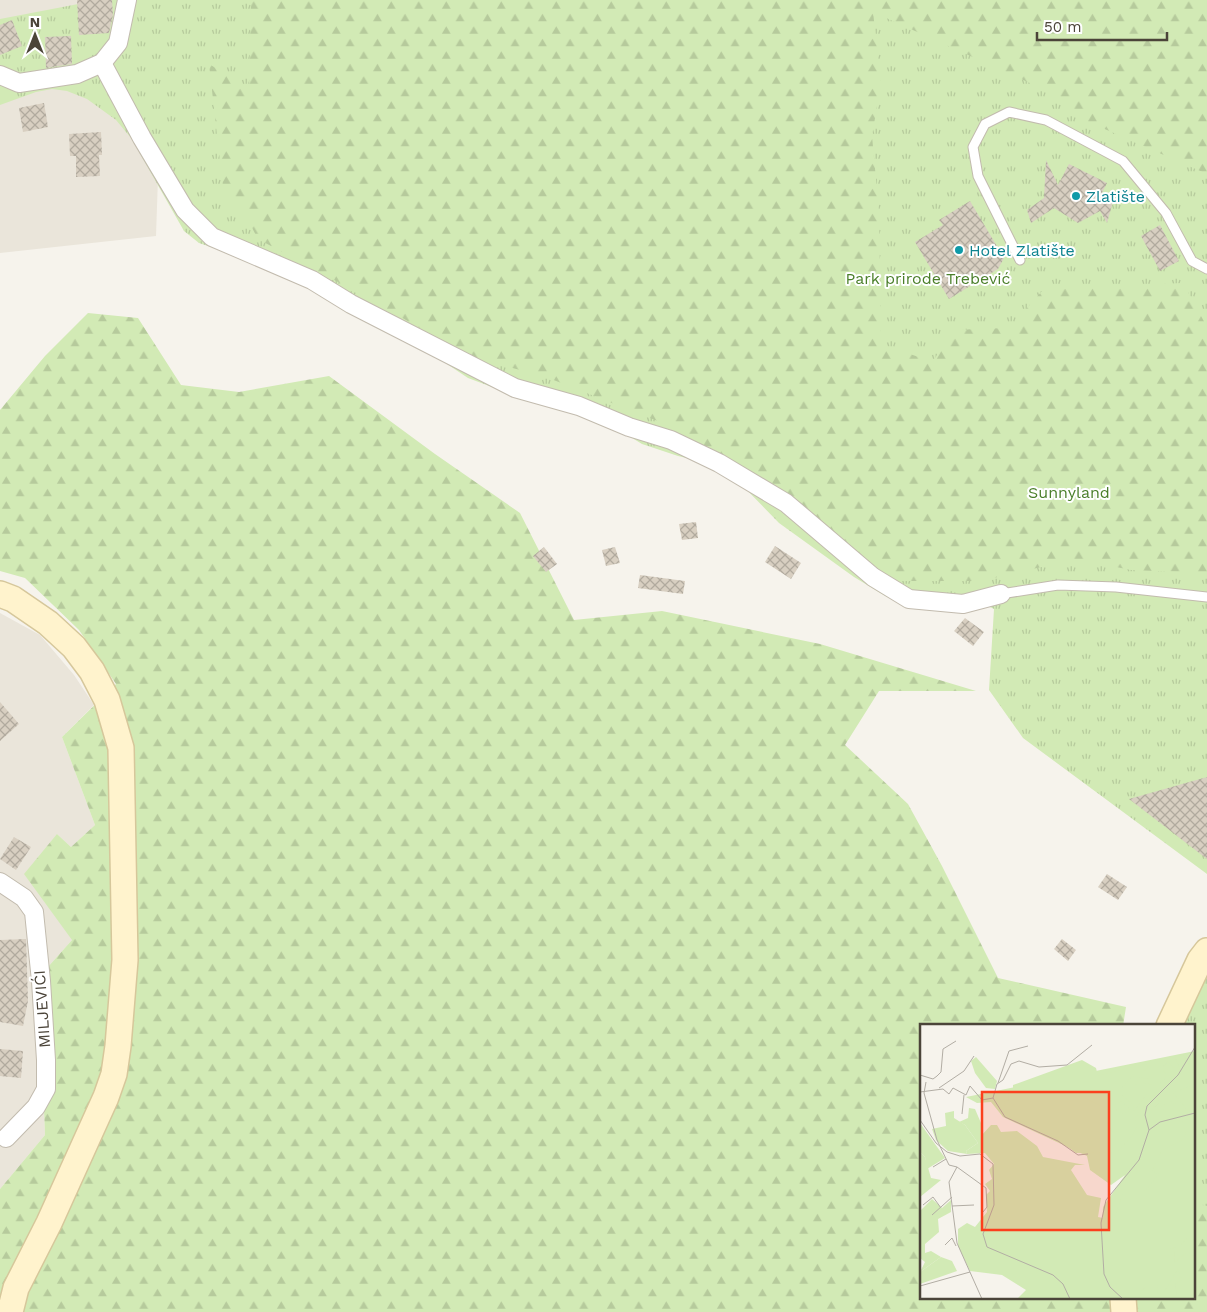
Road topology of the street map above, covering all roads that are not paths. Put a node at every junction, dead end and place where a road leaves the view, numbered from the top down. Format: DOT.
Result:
graph roads {
  1 [pos="127,0"];
  2 [pos="102,62"];
  3 [pos="0,75"];
  4 [pos="1020,260"];
  5 [pos="1207,268"];
  6 [pos="0,594"];
  7 [pos="1001,594"];
  8 [pos="1207,597"];
  9 [pos="0,882"];
  10 [pos="1207,951"];
  11 [pos="1170,1024"];
  12 [pos="6,1138"];
  13 [pos="10,1312"];
  1 -- 2 [label="street"];
  2 -- 3 [label="street"];
  2 -- 7 [label="street"];
  4 -- 5 [label="lane"];
  6 -- 13 [label="main road"];
  7 -- 8 [label="lane"];
  9 -- 12 [label="street, MILJEVIĆI"];
  10 -- 11 [label="main road"];
}
